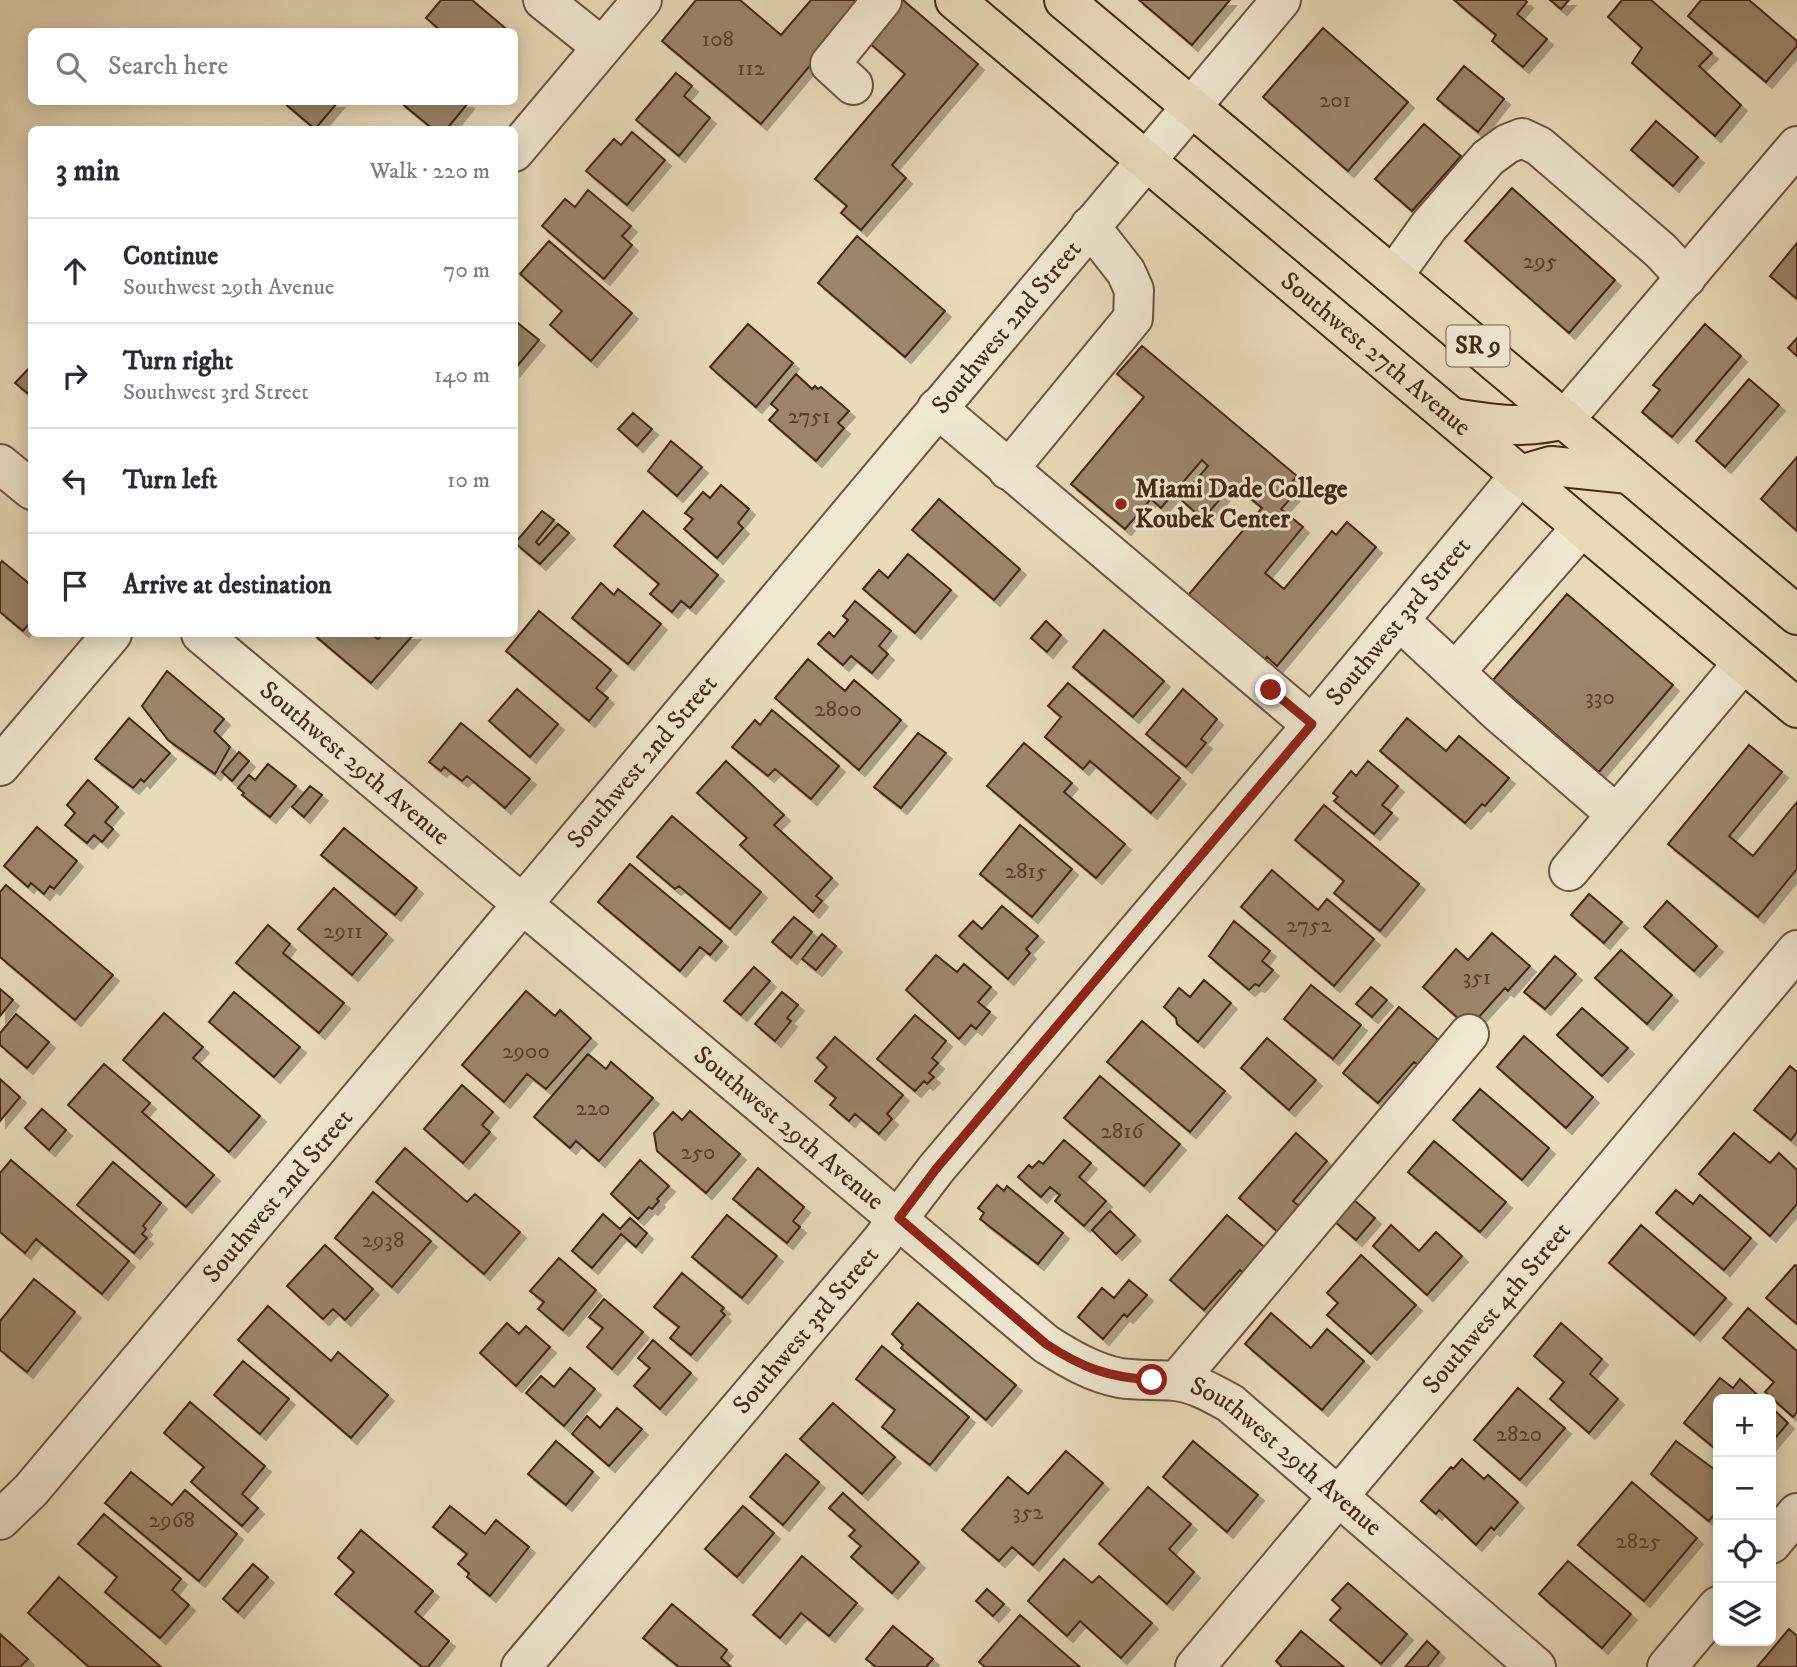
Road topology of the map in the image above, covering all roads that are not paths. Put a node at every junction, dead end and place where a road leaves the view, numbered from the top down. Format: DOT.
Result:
graph roads {
  1 [pos="642,0"];
  2 [pos="883,0"];
  3 [pos="955,0"];
  4 [pos="1064,0"];
  5 [pos="1282,0"];
  6 [pos="556,4"];
  7 [pos="602,47"];
  8 [pos="853,85"];
  9 [pos="1191,107"];
  10 [pos="1797,146"];
  11 [pos="518,147"];
  12 [pos="1147,160"];
  13 [pos="1090,226"];
  14 [pos="1393,276"];
  15 [pos="1686,278"];
  16 [pos="937,408"];
  17 [pos="1454,418"];
  18 [pos="1565,419"];
  19 [pos="0,464"];
  20 [pos="1008,470"];
  21 [pos="1629,474"];
  22 [pos="1520,475"];
  23 [pos="28,487"];
  24 [pos="1581,528"];
  25 [pos="1797,615"];
  26 [pos="1399,620"];
  27 [pos="109,637"];
  28 [pos="205,637"];
  29 [pos="1743,663"];
  30 [pos="1457,671"];
  31 [pos="1797,708"];
  32 [pos="1312,724"];
  33 [pos="0,766"];
  34 [pos="1616,814"];
  35 [pos="1569,871"];
  36 [pos="523,903"];
  37 [pos="1797,950"];
  38 [pos="1469,1034"];
  39 [pos="899,1218"];
  40 [pos="1177,1381"];
  41 [pos="1337,1496"];
  42 [pos="1797,1513"];
  43 [pos="0,1520"];
  44 [pos="1776,1538"];
  45 [pos="1713,1612"];
  46 [pos="521,1667"];
  47 [pos="1195,1667"];
  48 [pos="1536,1667"];
  49 [pos="1667,1667"];
  1 -- 7 [label="street"];
  2 -- 8 [label="street"];
  3 -- 12 [label="highway, Southwest 27th Avenue / SR 9"];
  4 -- 9 [label="highway, SR 9"];
  5 -- 9 [label="street, Southwest 2nd Street"];
  6 -- 7 [label="street"];
  7 -- 11 [label="street"];
  9 -- 12 [label="street, Southwest 2nd Street"];
  9 -- 14 [label="highway, SR 9"];
  10 -- 15 [label="street"];
  12 -- 13 [label="street, Southwest 2nd Street"];
  12 -- 17 [label="highway, Southwest 27th Avenue / SR 9"];
  13 -- 16 [label="street, Southwest 2nd Street"];
  13 -- 20 [label="street"];
  14 -- 15 [label="street"];
  14 -- 18 [label="highway, SR 9"];
  15 -- 18 [label="street"];
  16 -- 20 [label="street"];
  16 -- 36 [label="street, Southwest 2nd Street"];
  17 -- 18 [label="highway"];
  17 -- 22 [label="highway, Southwest 27th Avenue / SR 9"];
  18 -- 21 [label="highway, SR 9"];
  19 -- 23 [label="street"];
  20 -- 32 [label="street"];
  21 -- 22 [label="highway"];
  21 -- 25 [label="highway, SR 9"];
  22 -- 24 [label="highway, Southwest 27th Avenue / SR 9"];
  22 -- 26 [label="street, Southwest 3rd Street"];
  24 -- 29 [label="highway, Southwest 27th Avenue / SR 9"];
  24 -- 30 [label="street"];
  26 -- 30 [label="street"];
  26 -- 32 [label="street, Southwest 3rd Street"];
  27 -- 33 [label="street"];
  28 -- 36 [label="street, Southwest 29th Avenue"];
  29 -- 31 [label="highway, Southwest 27th Avenue / SR 9"];
  29 -- 34 [label="street"];
  30 -- 34 [label="street"];
  32 -- 39 [label="street, Southwest 3rd Street"];
  34 -- 35 [label="street"];
  36 -- 39 [label="street, Southwest 29th Avenue"];
  36 -- 43 [label="street, Southwest 2nd Street"];
  37 -- 41 [label="street, Southwest 4th Street"];
  38 -- 40 [label="street"];
  39 -- 40 [label="street, Southwest 29th Avenue"];
  39 -- 46 [label="street, Southwest 3rd Street"];
  40 -- 41 [label="street, Southwest 29th Avenue"];
  41 -- 47 [label="street, Southwest 4th Street"];
  41 -- 48 [label="street, Southwest 29th Avenue"];
  42 -- 44 [label="street"];
  45 -- 49 [label="street"];
}
